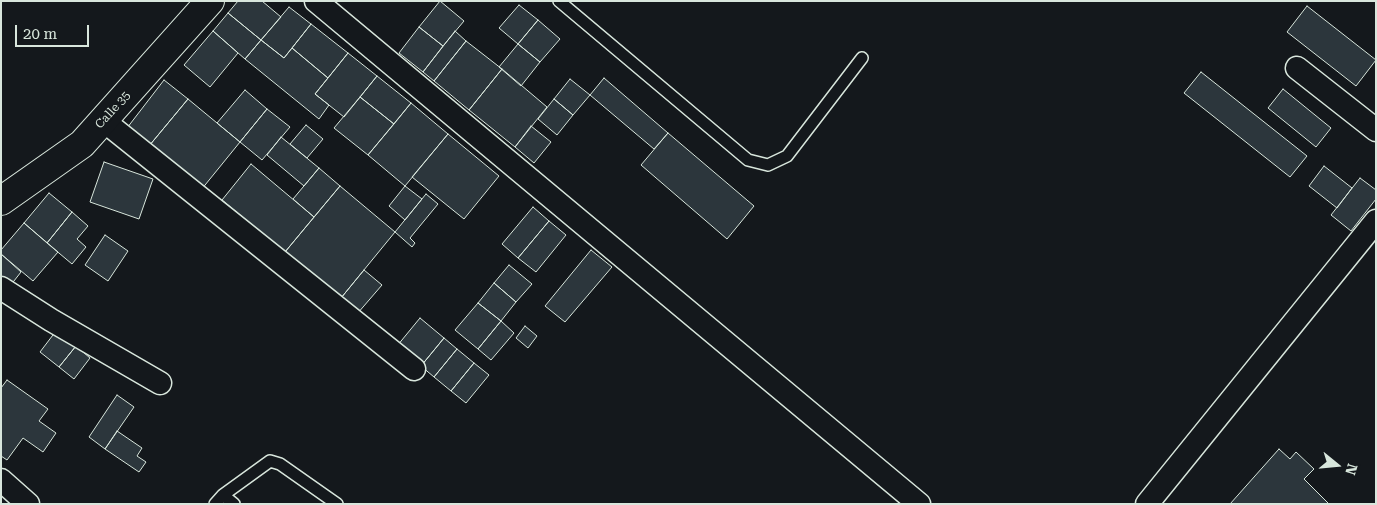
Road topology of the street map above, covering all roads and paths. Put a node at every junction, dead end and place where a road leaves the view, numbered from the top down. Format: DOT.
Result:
graph roads {
  1 [pos="210,1"];
  2 [pos="316,1"];
  3 [pos="559,1"];
  4 [pos="862,58"];
  5 [pos="1297,68"];
  6 [pos="104,121"];
  7 [pos="1376,130"];
  8 [pos="1,201"];
  9 [pos="1376,221"];
  10 [pos="1,288"];
  11 [pos="414,369"];
  12 [pos="160,384"];
  13 [pos="1,480"];
  14 [pos="223,495"];
  15 [pos="28,504"];
  16 [pos="215,504"];
  17 [pos="234,504"];
  18 [pos="337,504"];
  19 [pos="919,504"];
  20 [pos="1147,504"];
  1 -- 6 [label="street, Calle 35"];
  2 -- 19 [label="street"];
  3 -- 4 [label="lane"];
  5 -- 7 [label="street"];
  6 -- 8 [label="street, Calle 35"];
  6 -- 11 [label="street"];
  9 -- 20 [label="street"];
  10 -- 12 [label="street"];
  13 -- 15 [label="street"];
  14 -- 16 [label="lane"];
  14 -- 17 [label="lane"];
  14 -- 18 [label="lane"];
}
